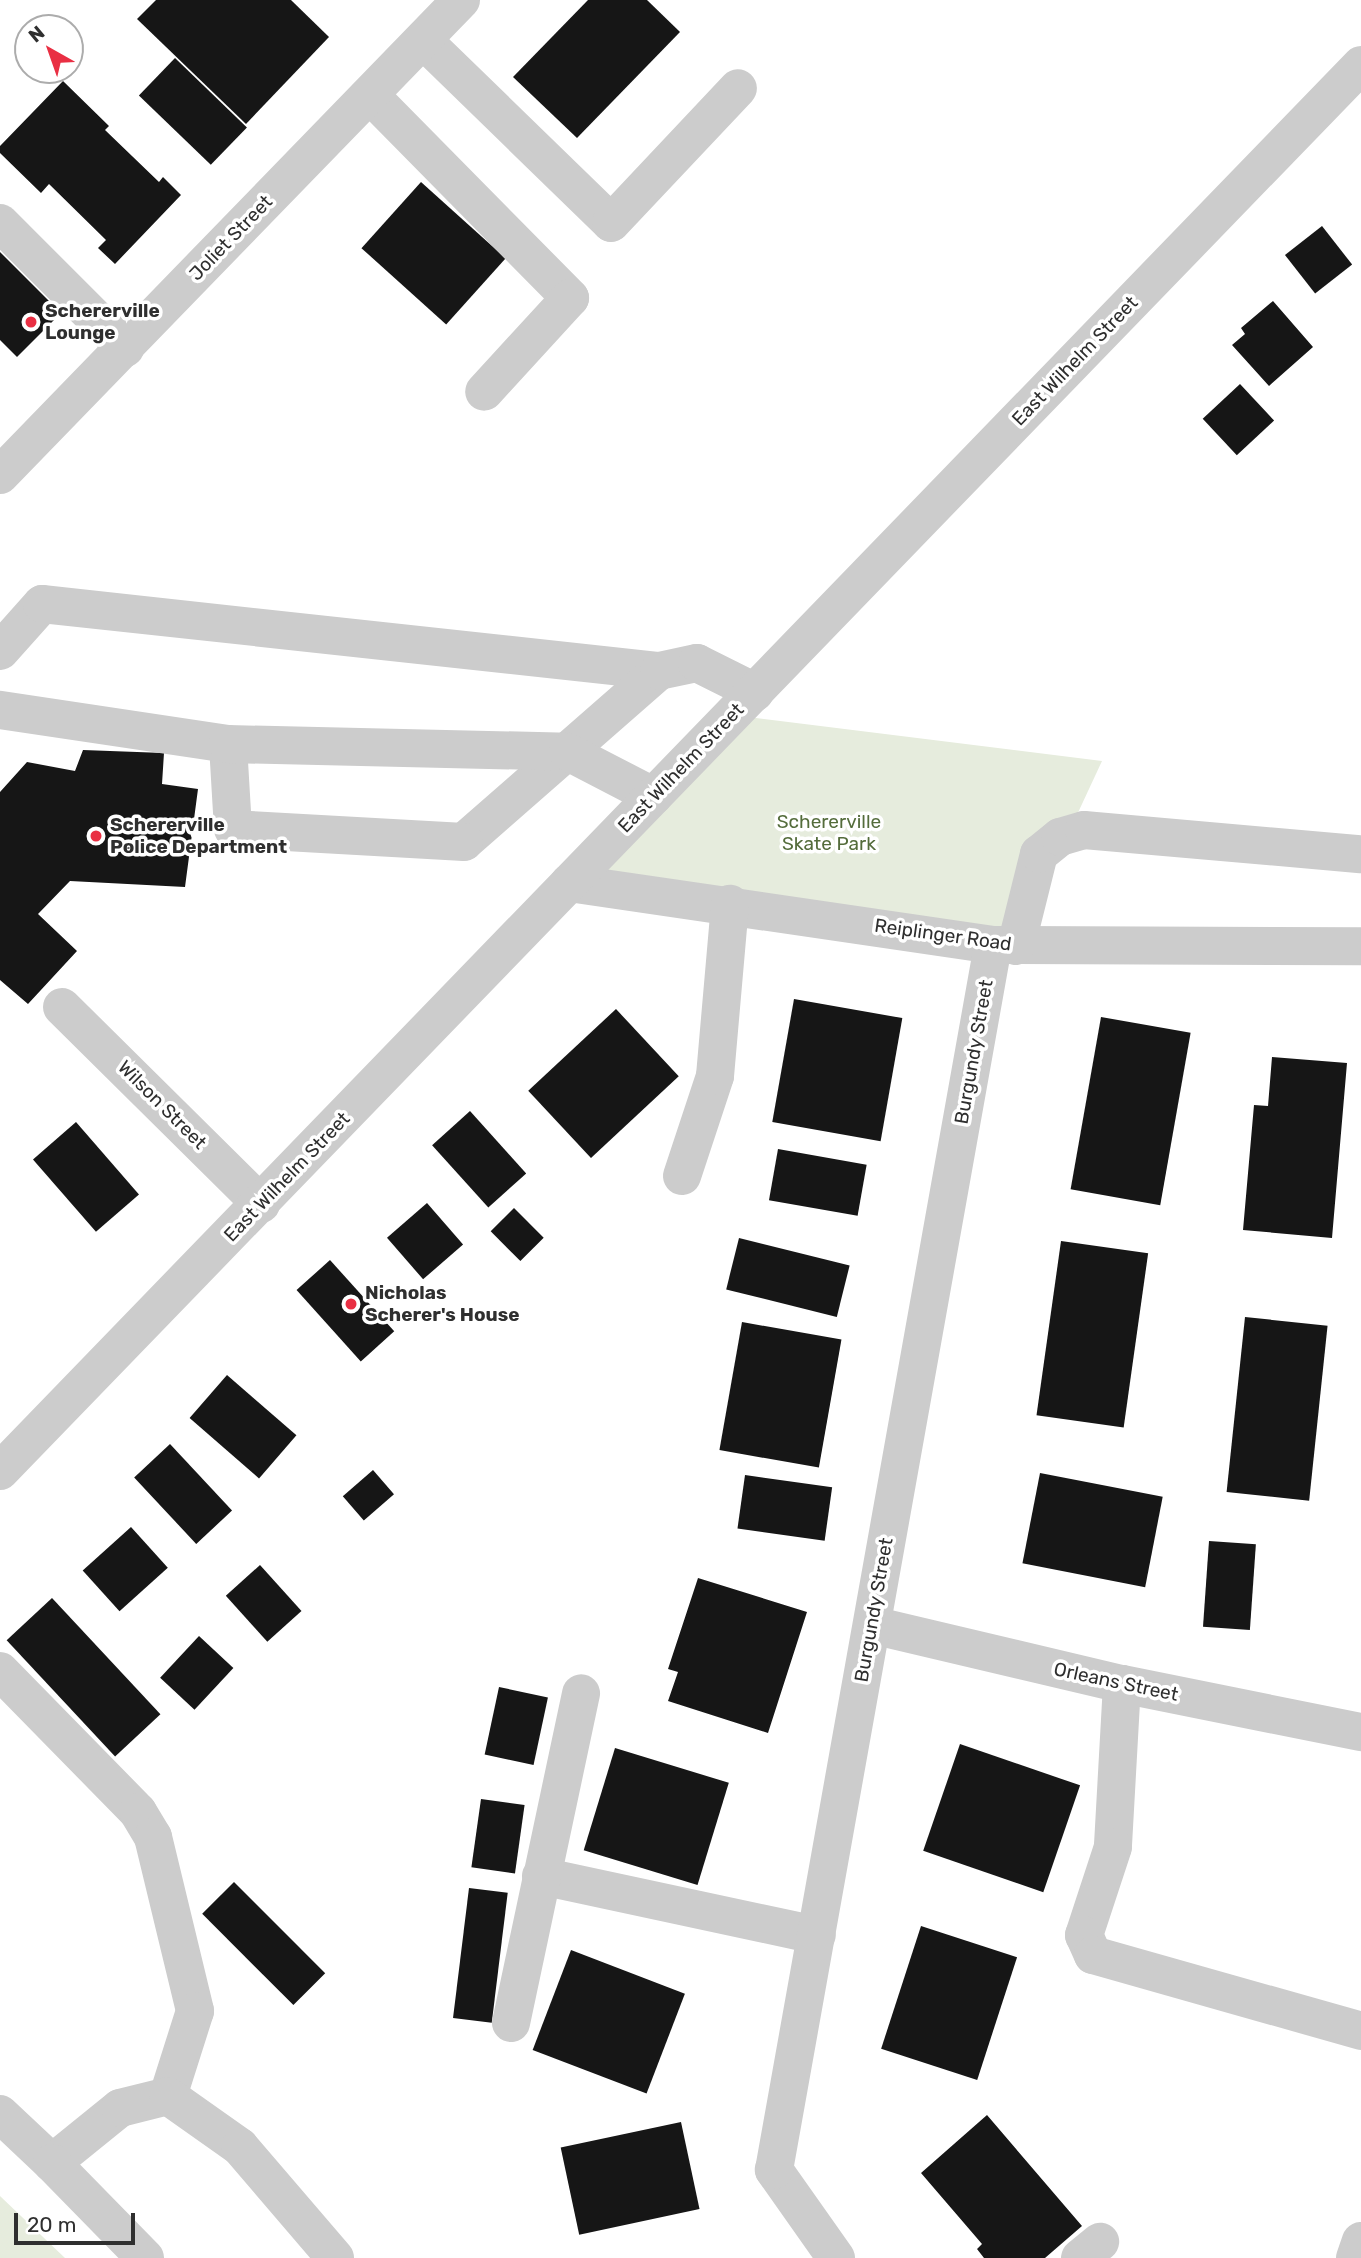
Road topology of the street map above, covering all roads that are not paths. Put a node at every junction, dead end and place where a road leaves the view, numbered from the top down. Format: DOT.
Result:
graph roads {
  1 [pos="461,0"];
  2 [pos="423,40"];
  3 [pos="1361,65"];
  4 [pos="738,88"];
  5 [pos="370,95"];
  6 [pos="0,223"];
  7 [pos="125,348"];
  8 [pos="484,392"];
  9 [pos="0,475"];
  10 [pos="0,651"];
  11 [pos="659,671"];
  12 [pos="755,692"];
  13 [pos="0,710"];
  14 [pos="228,744"];
  15 [pos="568,752"];
  16 [pos="653,796"];
  17 [pos="1361,854"];
  18 [pos="569,883"];
  19 [pos="730,904"];
  20 [pos="1004,946"];
  21 [pos="1361,946"];
  22 [pos="62,1007"];
  23 [pos="682,1176"];
  24 [pos="261,1204"];
  25 [pos="0,1471"];
  26 [pos="872,1625"];
  27 [pos="0,1671"];
  28 [pos="1122,1684"];
  29 [pos="581,1693"];
  30 [pos="1361,1732"];
  31 [pos="541,1876"];
  32 [pos="817,1935"];
  33 [pos="511,2023"];
  34 [pos="1361,2031"];
  35 [pos="168,2096"];
  36 [pos="0,2114"];
  37 [pos="52,2163"];
  38 [pos="1361,2241"];
  39 [pos="145,2258"];
  40 [pos="335,2258"];
  41 [pos="836,2258"];
  42 [pos="1355,2258"];
  1 -- 2 [label="street, Joliet Street"];
  2 -- 4 [label="street"];
  2 -- 5 [label="street, Joliet Street"];
  3 -- 12 [label="street, East Wilhelm Street"];
  5 -- 7 [label="street, Joliet Street"];
  5 -- 8 [label="street"];
  6 -- 7 [label="street"];
  7 -- 9 [label="street, Joliet Street"];
  10 -- 11 [label="street"];
  11 -- 12 [label="street"];
  11 -- 15 [label="street"];
  12 -- 16 [label="street, East Wilhelm Street"];
  13 -- 14 [label="street"];
  14 -- 15 [label="street"];
  14 -- 15 [label="street"];
  15 -- 16 [label="street"];
  16 -- 18 [label="street, East Wilhelm Street"];
  17 -- 20 [label="street, Burgundy Street"];
  18 -- 19 [label="street, Reiplinger Road"];
  18 -- 24 [label="street, East Wilhelm Street"];
  19 -- 20 [label="street, Reiplinger Road"];
  19 -- 23 [label="street"];
  20 -- 21 [label="street, Reiplinger Road"];
  20 -- 26 [label="street, Burgundy Street"];
  22 -- 24 [label="street, Wilson Street"];
  24 -- 25 [label="street, East Wilhelm Street"];
  26 -- 28 [label="street, Orleans Street"];
  26 -- 32 [label="street, Burgundy Street"];
  27 -- 35 [label="street"];
  28 -- 30 [label="street, Orleans Street"];
  28 -- 34 [label="street"];
  29 -- 31 [label="street"];
  31 -- 32 [label="street"];
  31 -- 33 [label="street"];
  32 -- 41 [label="street, Burgundy Street"];
  35 -- 37 [label="street"];
  35 -- 40 [label="street"];
  36 -- 37 [label="street"];
  37 -- 39 [label="street"];
  38 -- 42 [label="street"];
}
